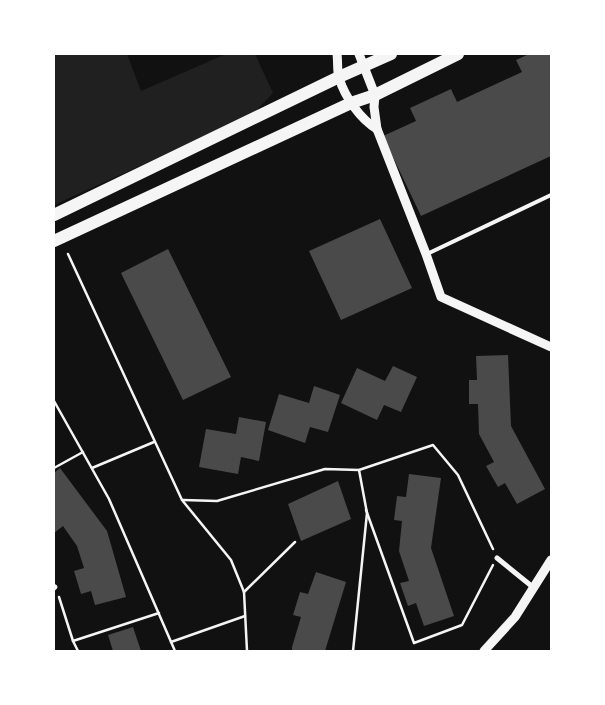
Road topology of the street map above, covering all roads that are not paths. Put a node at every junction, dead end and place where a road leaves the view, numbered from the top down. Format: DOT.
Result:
graph roads {
  1 [pos="337,54"];
  2 [pos="359,54"];
  3 [pos="391,54"];
  4 [pos="458,54"];
  5 [pos="364,67"];
  6 [pos="339,77"];
  7 [pos="375,95"];
  8 [pos="351,103"];
  9 [pos="377,129"];
  10 [pos="551,195"];
  11 [pos="54,215"];
  12 [pos="54,241"];
  13 [pos="426,254"];
  14 [pos="551,347"];
  15 [pos="497,558"];
  16 [pos="551,560"];
  17 [pos="534,588"];
  18 [pos="484,651"];
  1 -- 6 [label="street"];
  2 -- 5 [label="street"];
  3 -- 5 [label="main road"];
  4 -- 7 [label="main road"];
  5 -- 6 [label="main road"];
  5 -- 7 [label="street"];
  6 -- 8 [label="street"];
  6 -- 11 [label="main road"];
  7 -- 8 [label="main road"];
  7 -- 9 [label="street"];
  8 -- 9 [label="street"];
  8 -- 12 [label="main road"];
  9 -- 13 [label="street"];
  10 -- 13 [label="lane"];
  13 -- 14 [label="street"];
  15 -- 17 [label="street"];
  16 -- 17 [label="street"];
  17 -- 18 [label="street"];
}
